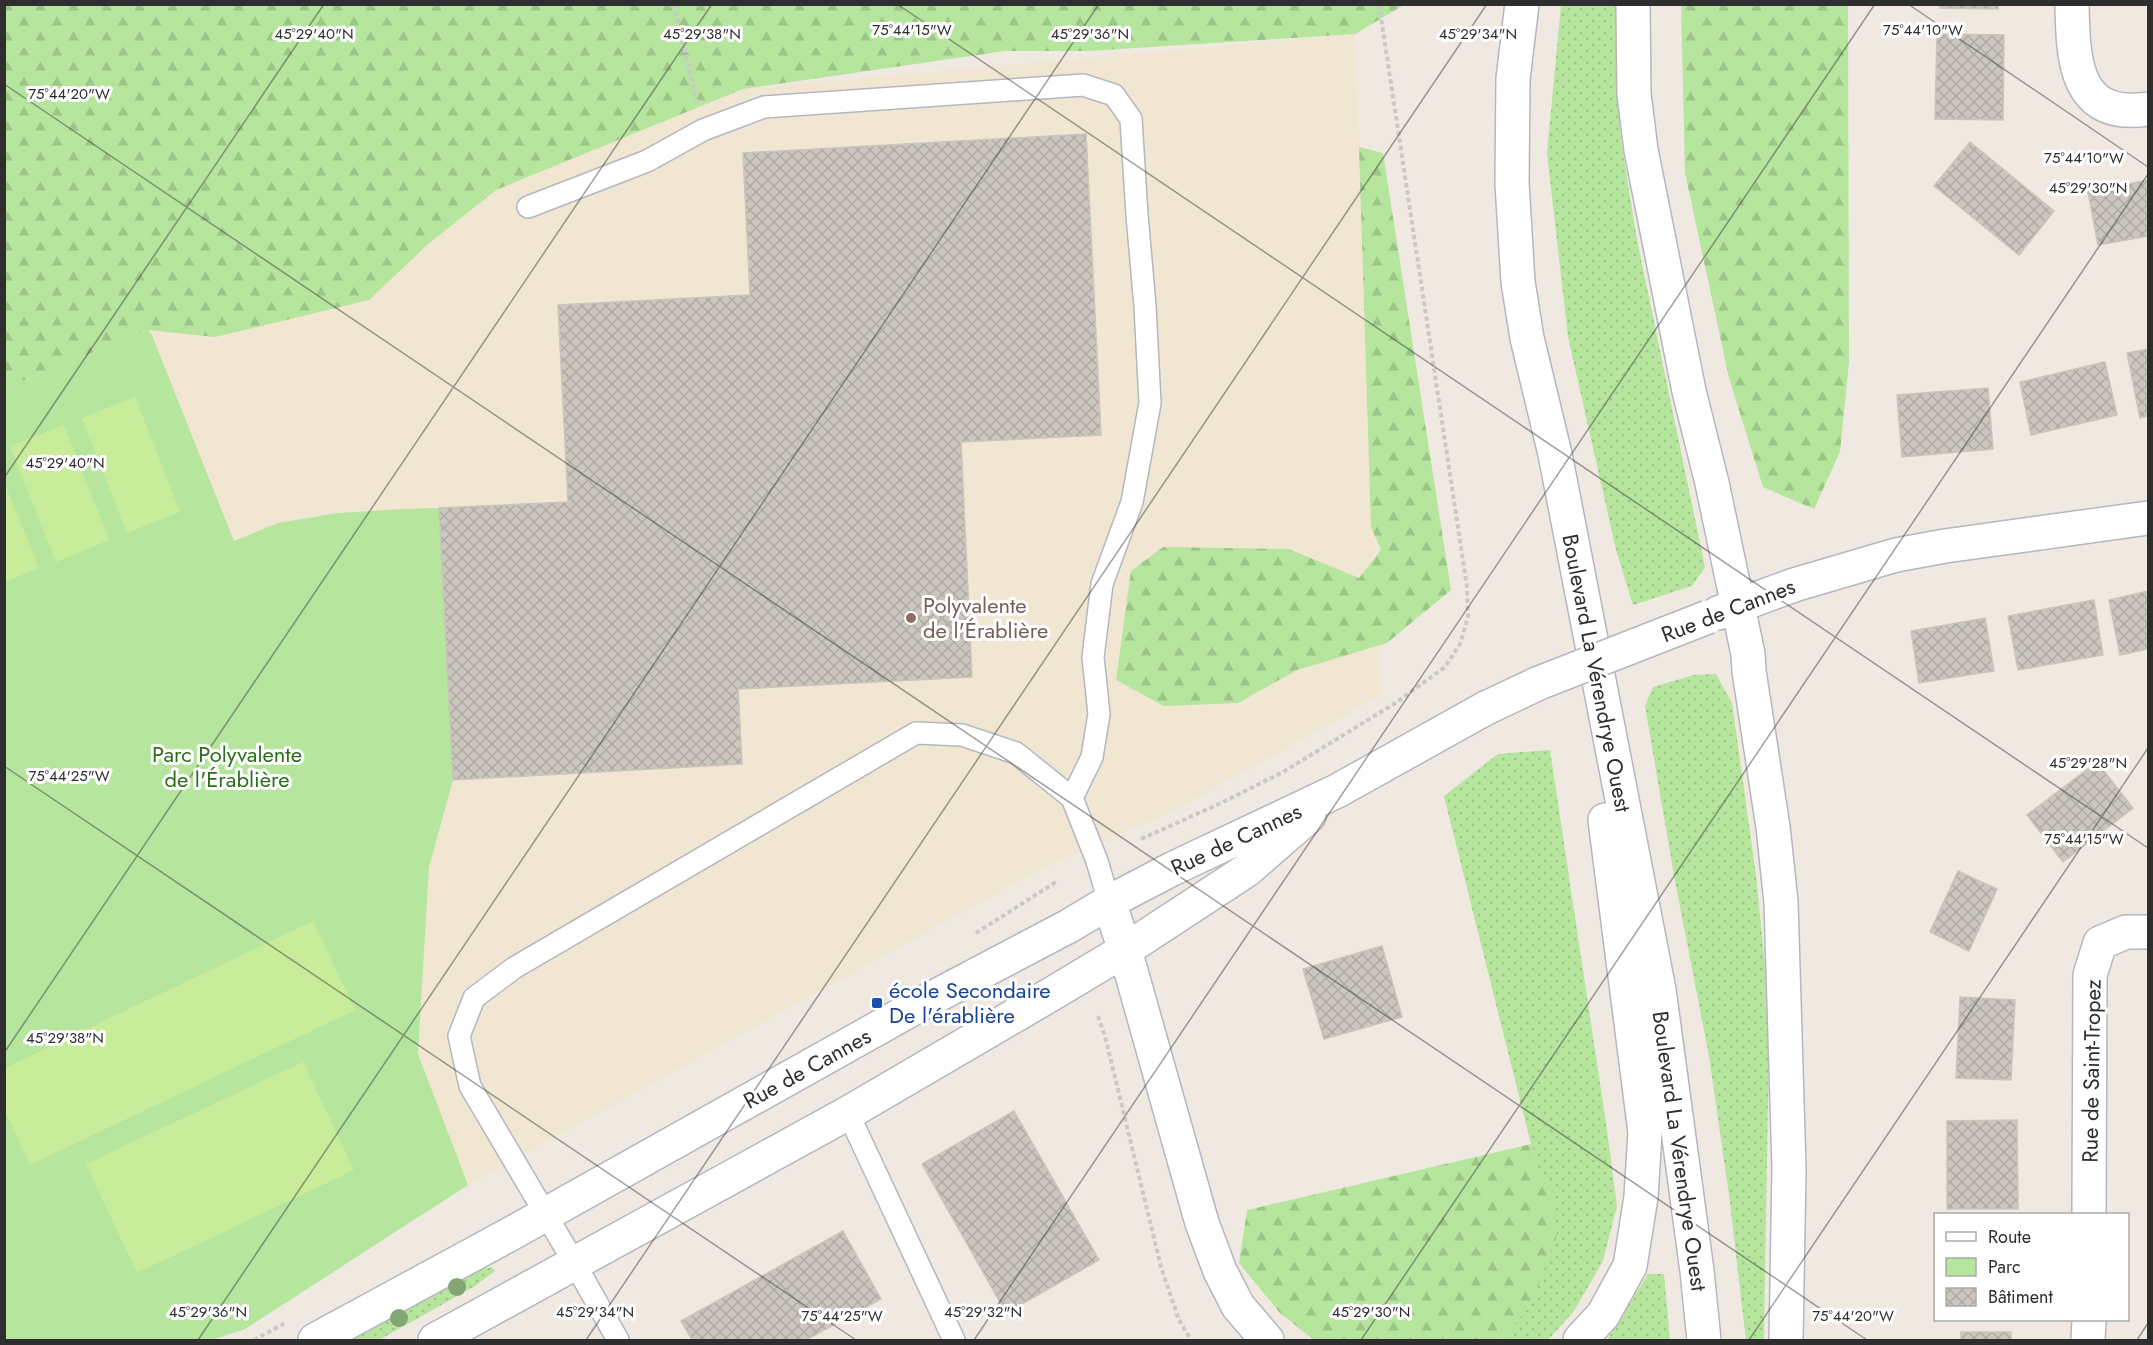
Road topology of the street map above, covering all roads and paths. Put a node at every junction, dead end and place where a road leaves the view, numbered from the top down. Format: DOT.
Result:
graph roads {
  1 [pos="674,4"];
  2 [pos="1379,4"];
  3 [pos="1522,4"];
  4 [pos="1633,4"];
  5 [pos="2072,4"];
  6 [pos="2148,109"];
  7 [pos="703,130"];
  8 [pos="528,207"];
  9 [pos="2148,518"];
  10 [pos="1578,577"];
  11 [pos="1722,612"];
  12 [pos="1337,791"];
  13 [pos="1072,798"];
  14 [pos="1141,839"];
  15 [pos="1109,902"];
  16 [pos="2148,932"];
  17 [pos="1125,950"];
  18 [pos="1098,1016"];
  19 [pos="848,1113"];
  20 [pos="2089,1213"];
  21 [pos="546,1214"];
  22 [pos="575,1264"];
  23 [pos="2089,1321"];
  24 [pos="1267,1340"];
  25 [pos="315,1341"];
  26 [pos="435,1341"];
  27 [pos="618,1341"];
  28 [pos="954,1341"];
  29 [pos="1191,1341"];
  30 [pos="1580,1341"];
  31 [pos="1704,1341"];
  32 [pos="1786,1341"];
  33 [pos="2088,1341"];
  1 -- 7 [label="path"];
  2 -- 14 [label="path"];
  3 -- 10 [label="main road, Boulevard La Vérendrye Ouest"];
  4 -- 11 [label="main road"];
  5 -- 6 [label="main road"];
  7 -- 8 [label="lane"];
  7 -- 13 [label="lane"];
  9 -- 11 [label="main road, Rue de Cannes"];
  10 -- 30 [label="main road"];
  10 -- 31 [label="main road, Boulevard La Vérendrye Ouest"];
  11 -- 12 [label="main road, Rue de Cannes, bridge"];
  11 -- 32 [label="main road"];
  12 -- 15 [label="main road, Rue de Cannes"];
  12 -- 17 [label="main road, Rue de Cannes"];
  13 -- 15 [label="lane"];
  13 -- 21 [label="lane"];
  15 -- 17 [label="main road"];
  15 -- 21 [label="main road, Rue de Cannes"];
  16 -- 20 [label="main road, Rue de Saint-Tropez"];
  17 -- 19 [label="main road, Rue de Cannes"];
  17 -- 24 [label="main road"];
  18 -- 29 [label="path"];
  19 -- 22 [label="main road, Rue de Cannes"];
  19 -- 28 [label="lane"];
  21 -- 22 [label="lane"];
  21 -- 25 [label="main road, Rue de Cannes"];
  22 -- 26 [label="main road, Rue de Cannes"];
  22 -- 27 [label="lane"];
  23 -- 33 [label="main road"];
}
